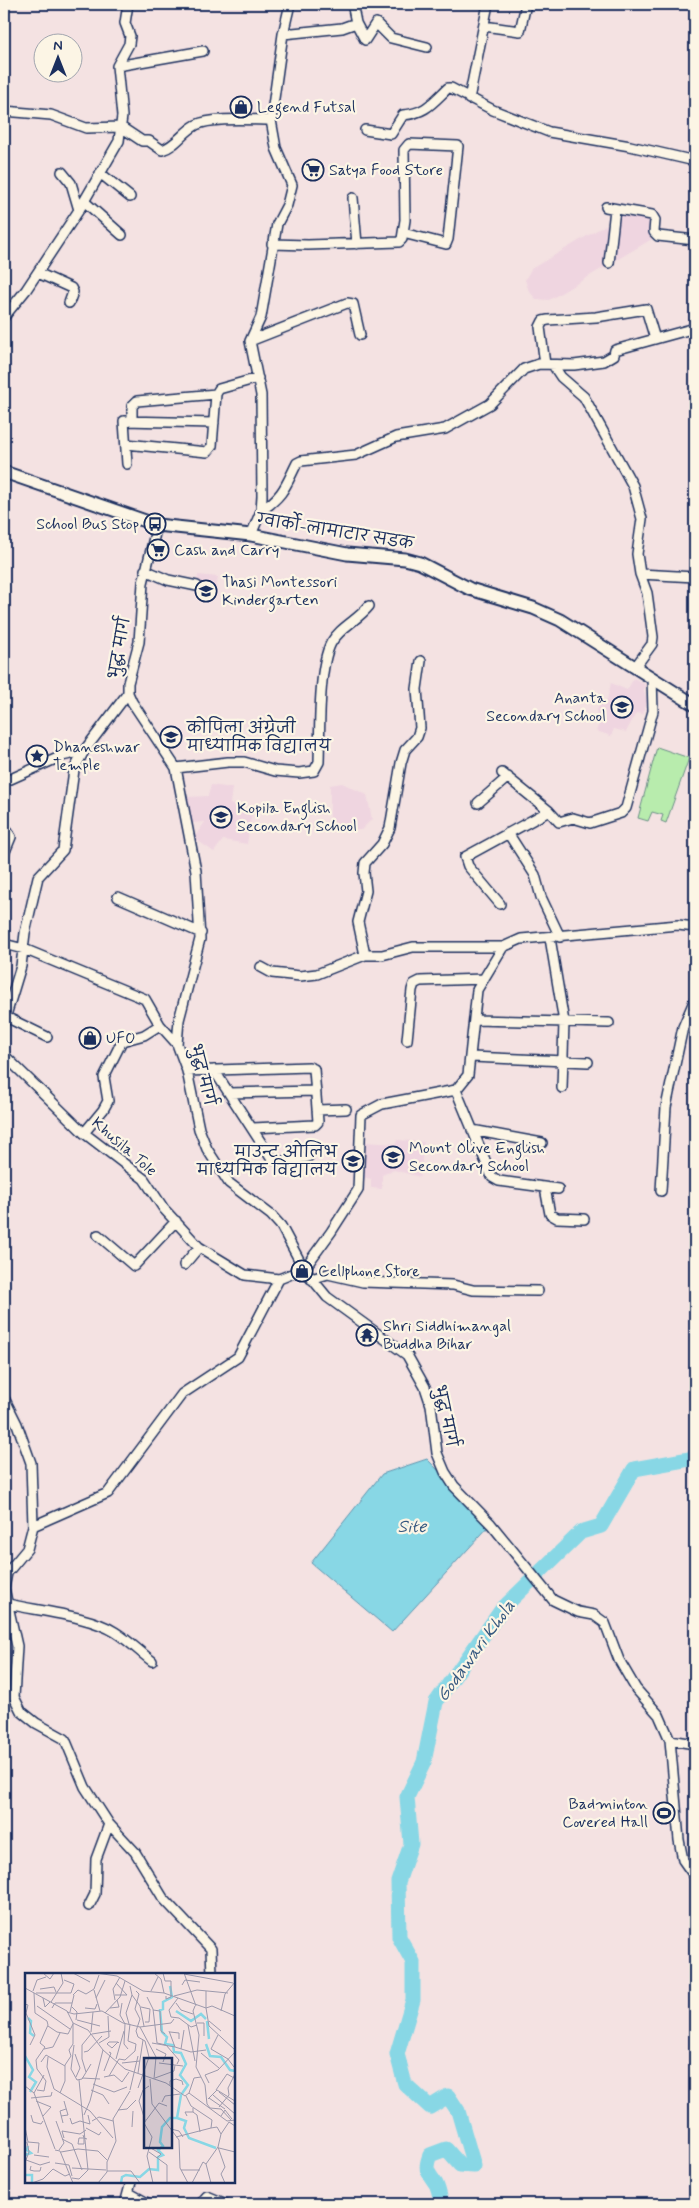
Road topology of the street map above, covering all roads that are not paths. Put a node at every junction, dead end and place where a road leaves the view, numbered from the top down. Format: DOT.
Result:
graph roads {
  1 [pos="128,4"];
  2 [pos="290,4"];
  3 [pos="488,4"];
  4 [pos="526,4"];
  5 [pos="353,8"];
  6 [pos="356,23"];
  7 [pos="484,26"];
  8 [pos="283,34"];
  9 [pos="427,47"];
  10 [pos="203,51"];
  11 [pos="117,66"];
  12 [pos="469,99"];
  13 [pos="4,111"];
  14 [pos="270,120"];
  15 [pos="122,127"];
  16 [pos="365,130"];
  17 [pos="695,161"];
  18 [pos="62,172"];
  19 [pos="100,173"];
  20 [pos="130,197"];
  21 [pos="352,198"];
  22 [pos="85,202"];
  23 [pos="606,207"];
  24 [pos="615,209"];
  25 [pos="79,210"];
  26 [pos="403,233"];
  27 [pos="122,235"];
  28 [pos="695,240"];
  29 [pos="272,244"];
  30 [pos="357,244"];
  31 [pos="609,263"];
  32 [pos="38,272"];
  33 [pos="69,303"];
  34 [pos="4,317"];
  35 [pos="695,328"];
  36 [pos="360,335"];
  37 [pos="655,340"];
  38 [pos="250,341"];
  39 [pos="549,364"];
  40 [pos="258,378"];
  41 [pos="216,394"];
  42 [pos="132,421"];
  43 [pos="214,422"];
  44 [pos="126,444"];
  45 [pos="127,464"];
  46 [pos="4,472"];
  47 [pos="260,511"];
  48 [pos="157,525"];
  49 [pos="251,535"];
  50 [pos="145,570"];
  51 [pos="640,574"];
  52 [pos="695,577"];
  53 [pos="198,586"];
  54 [pos="369,606"];
  55 [pos="421,660"];
  56 [pos="636,666"];
  57 [pos="652,677"];
  58 [pos="128,693"];
  59 [pos="695,705"];
  60 [pos="84,751"];
  61 [pos="176,768"];
  62 [pos="4,782"];
  63 [pos="478,803"];
  64 [pos="549,811"];
  65 [pos="4,826"];
  66 [pos="508,833"];
  67 [pos="4,854"];
  68 [pos="118,897"];
  69 [pos="500,904"];
  70 [pos="695,927"];
  71 [pos="201,933"];
  72 [pos="560,937"];
  73 [pos="550,938"];
  74 [pos="4,944"];
  75 [pos="503,947"];
  76 [pos="24,949"];
  77 [pos="365,955"];
  78 [pos="261,967"];
  79 [pos="484,978"];
  80 [pos="695,999"];
  81 [pos="4,1019"];
  82 [pos="475,1020"];
  83 [pos="564,1022"];
  84 [pos="609,1023"];
  85 [pos="160,1025"];
  86 [pos="47,1037"];
  87 [pos="407,1040"];
  88 [pos="177,1044"];
  89 [pos="4,1055"];
  90 [pos="472,1057"];
  91 [pos="563,1060"];
  92 [pos="588,1062"];
  93 [pos="214,1070"];
  94 [pos="187,1071"];
  95 [pos="562,1088"];
  96 [pos="456,1090"];
  97 [pos="316,1091"];
  98 [pos="229,1093"];
  99 [pos="346,1109"];
  100 [pos="317,1110"];
  101 [pos="253,1128"];
  102 [pos="472,1130"];
  103 [pos="84,1133"];
  104 [pos="542,1143"];
  105 [pos="308,1157"];
  106 [pos="545,1188"];
  107 [pos="558,1189"];
  108 [pos="661,1191"];
  109 [pos="584,1219"];
  110 [pos="176,1221"];
  111 [pos="98,1235"];
  112 [pos="199,1247"];
  113 [pos="184,1265"];
  114 [pos="304,1268"];
  115 [pos="311,1279"];
  116 [pos="279,1280"];
  117 [pos="538,1291"];
  118 [pos="4,1398"];
  119 [pos="33,1526"];
  120 [pos="8,1604"];
  121 [pos="152,1661"];
  122 [pos="670,1740"];
  123 [pos="695,1744"];
  124 [pos="109,1824"];
  125 [pos="695,1877"];
  126 [pos="89,1906"];
  127 [pos="212,1973"];
  128 [pos="131,2183"];
  129 [pos="128,2193"];
  130 [pos="125,2204"];
  131 [pos="149,2204"];
  132 [pos="200,2204"];
  133 [pos="226,2204"];
  1 -- 11 [label="street"];
  2 -- 8 [label="street"];
  3 -- 7 [label="street"];
  4 -- 7 [label="street"];
  5 -- 6 [label="street"];
  6 -- 8 [label="street"];
  6 -- 9 [label="street"];
  7 -- 12 [label="street"];
  8 -- 14 [label="street"];
  10 -- 11 [label="street"];
  11 -- 15 [label="street"];
  12 -- 16 [label="street"];
  12 -- 17 [label="street"];
  13 -- 15 [label="street"];
  14 -- 15 [label="street"];
  14 -- 29 [label="street"];
  15 -- 19 [label="street"];
  18 -- 25 [label="street"];
  19 -- 20 [label="street"];
  19 -- 22 [label="street"];
  21 -- 30 [label="street"];
  22 -- 25 [label="street"];
  22 -- 27 [label="street"];
  23 -- 24 [label="street"];
  24 -- 28 [label="street"];
  24 -- 31 [label="street"];
  25 -- 32 [label="street"];
  26 -- 26 [label="street"];
  26 -- 30 [label="street"];
  29 -- 30 [label="street"];
  29 -- 38 [label="street"];
  32 -- 33 [label="street"];
  32 -- 34 [label="street"];
  35 -- 37 [label="street"];
  36 -- 38 [label="street"];
  37 -- 39 [label="street"];
  37 -- 39 [label="street"];
  38 -- 40 [label="street"];
  39 -- 47 [label="street"];
  39 -- 51 [label="street"];
  40 -- 41 [label="street"];
  40 -- 47 [label="street"];
  41 -- 42 [label="street"];
  41 -- 43 [label="street"];
  42 -- 43 [label="street"];
  42 -- 44 [label="street"];
  43 -- 44 [label="street"];
  44 -- 45 [label="street"];
  46 -- 48 [label="main road, ग्वार्को-लामाटार सडक"];
  47 -- 49 [label="street"];
  48 -- 49 [label="main road, ग्वार्को-लामाटार सडक"];
  48 -- 50 [label="street, भुद्ध मार्ग"];
  49 -- 56 [label="main road, ग्वार्को-लामाटार सडक"];
  50 -- 53 [label="street"];
  50 -- 58 [label="street, भुद्ध मार्ग"];
  51 -- 52 [label="street"];
  51 -- 56 [label="street"];
  54 -- 61 [label="street"];
  55 -- 77 [label="street"];
  56 -- 57 [label="main road, ग्वार्को-लामाटार सडक"];
  57 -- 59 [label="main road, ग्वार्को-लामाटार सडक"];
  57 -- 64 [label="street"];
  58 -- 60 [label="street"];
  58 -- 61 [label="street, भुद्ध मार्ग"];
  60 -- 62 [label="street"];
  60 -- 76 [label="street"];
  61 -- 71 [label="street, भुद्ध मार्ग"];
  63 -- 64 [label="street"];
  64 -- 66 [label="street"];
  65 -- 67 [label="street"];
  66 -- 69 [label="street"];
  66 -- 72 [label="street"];
  68 -- 71 [label="street"];
  70 -- 72 [label="street"];
  71 -- 88 [label="street, भुद्ध मार्ग"];
  72 -- 73 [label="street"];
  73 -- 75 [label="street"];
  73 -- 83 [label="street"];
  74 -- 76 [label="street"];
  75 -- 77 [label="street"];
  75 -- 79 [label="street"];
  76 -- 81 [label="street"];
  76 -- 85 [label="street"];
  77 -- 78 [label="street"];
  79 -- 82 [label="street"];
  79 -- 87 [label="street"];
  80 -- 108 [label="street"];
  81 -- 86 [label="street"];
  82 -- 83 [label="street"];
  82 -- 90 [label="street"];
  83 -- 84 [label="street"];
  83 -- 91 [label="street"];
  85 -- 88 [label="street"];
  85 -- 103 [label="street"];
  88 -- 94 [label="street, भुद्ध मार्ग"];
  89 -- 103 [label="street, Khusila Tole"];
  90 -- 91 [label="street"];
  90 -- 96 [label="street"];
  91 -- 92 [label="street"];
  91 -- 95 [label="street"];
  93 -- 94 [label="street"];
  93 -- 97 [label="street"];
  93 -- 98 [label="street"];
  94 -- 114 [label="street, भुद्ध मार्ग"];
  96 -- 102 [label="street"];
  96 -- 114 [label="street"];
  97 -- 98 [label="street"];
  97 -- 100 [label="street"];
  98 -- 101 [label="street"];
  99 -- 100 [label="street"];
  100 -- 101 [label="street"];
  101 -- 105 [label="street"];
  102 -- 104 [label="street"];
  102 -- 106 [label="street"];
  103 -- 110 [label="street, Khusila Tole"];
  106 -- 107 [label="street"];
  106 -- 109 [label="street"];
  110 -- 111 [label="street"];
  110 -- 112 [label="street, Khusila Tole"];
  112 -- 113 [label="street"];
  112 -- 116 [label="street, Khusila Tole"];
  114 -- 115 [label="street, भुद्ध मार्ग"];
  114 -- 116 [label="street"];
  115 -- 117 [label="street"];
  115 -- 122 [label="street, भुद्ध मार्ग"];
  116 -- 119 [label="street"];
  118 -- 119 [label="street"];
  119 -- 120 [label="street"];
  120 -- 121 [label="street"];
  120 -- 124 [label="street"];
  122 -- 123 [label="street"];
  122 -- 125 [label="street"];
  124 -- 126 [label="street"];
  124 -- 127 [label="street"];
  128 -- 129 [label="street"];
  129 -- 130 [label="street"];
  129 -- 131 [label="street"];
  132 -- 133 [label="street"];
}
